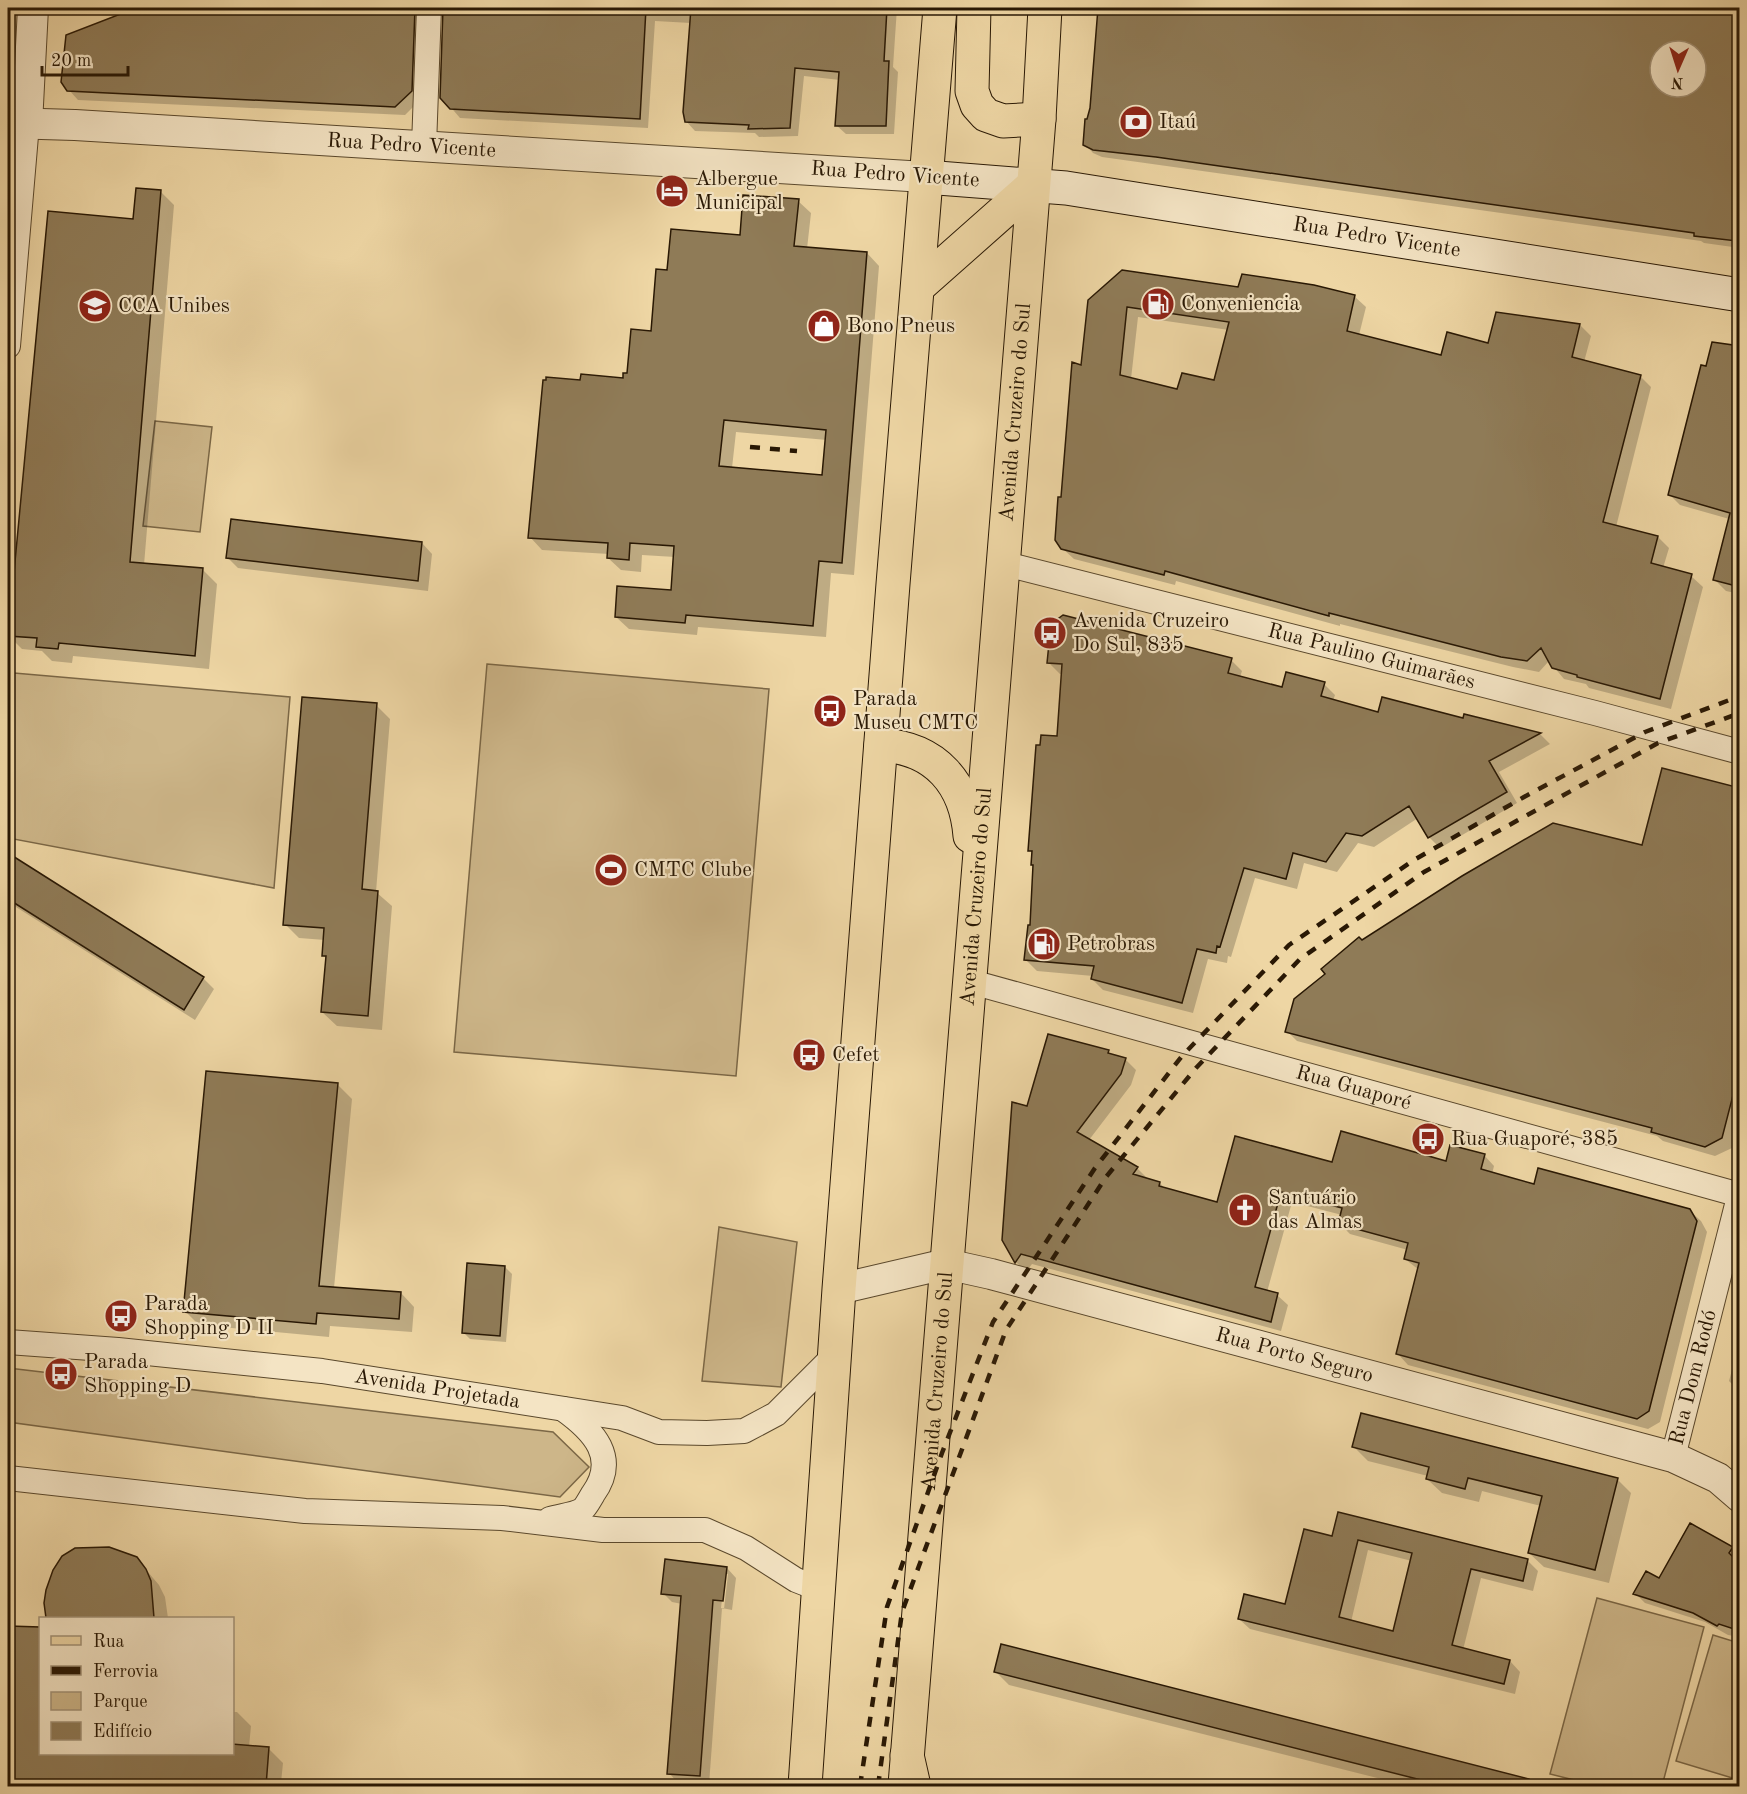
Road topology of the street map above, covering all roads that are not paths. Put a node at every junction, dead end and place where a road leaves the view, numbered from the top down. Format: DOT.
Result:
graph roads {
  1 [pos="33,8"];
  2 [pos="429,8"];
  3 [pos="940,8"];
  4 [pos="974,8"];
  5 [pos="1045,8"];
  6 [pos="1039,119"];
  7 [pos="17,124"];
  8 [pos="424,146"];
  9 [pos="926,177"];
  10 [pos="1034,184"];
  11 [pos="918,287"];
  12 [pos="1740,295"];
  13 [pos="8,346"];
  14 [pos="1002,563"];
  15 [pos="881,745"];
  16 [pos="1740,752"];
  17 [pos="978,861"];
  18 [pos="968,981"];
  19 [pos="1739,1194"];
  20 [pos="946,1264"];
  21 [pos="839,1289"];
  22 [pos="8,1342"];
  23 [pos="835,1355"];
  24 [pos="561,1408"];
  25 [pos="1673,1456"];
  26 [pos="8,1478"];
  27 [pos="1740,1497"];
  28 [pos="542,1521"];
  29 [pos="819,1589"];
  30 [pos="906,1771"];
  31 [pos="804,1786"];
  32 [pos="914,1786"];
  1 -- 7 [label="street"];
  2 -- 8 [label="street"];
  3 -- 9 [label="main road"];
  4 -- 6 [label="main road"];
  5 -- 6 [label="main road, Avenida Cruzeiro do Sul"];
  6 -- 10 [label="main road, Avenida Cruzeiro do Sul"];
  7 -- 8 [label="street, Rua Pedro Vicente"];
  7 -- 13 [label="street"];
  8 -- 9 [label="street, Rua Pedro Vicente"];
  9 -- 10 [label="main road, Rua Pedro Vicente"];
  9 -- 11 [label="main road"];
  10 -- 11 [label="main road"];
  10 -- 12 [label="main road, Rua Pedro Vicente"];
  10 -- 14 [label="main road, Avenida Cruzeiro do Sul"];
  11 -- 15 [label="main road"];
  14 -- 16 [label="street, Rua Paulino Guimarães"];
  14 -- 17 [label="main road, Avenida Cruzeiro do Sul"];
  15 -- 17 [label="main road"];
  15 -- 21 [label="main road"];
  17 -- 18 [label="main road, Avenida Cruzeiro do Sul"];
  18 -- 19 [label="street, Rua Guaporé"];
  18 -- 20 [label="main road, Avenida Cruzeiro do Sul"];
  19 -- 25 [label="street, Rua Dom Rodó"];
  20 -- 21 [label="street, Rua Porto Seguro"];
  20 -- 25 [label="street, Rua Porto Seguro"];
  20 -- 30 [label="main road, Avenida Cruzeiro do Sul"];
  21 -- 23 [label="main road"];
  22 -- 24 [label="street, Avenida Projetada"];
  23 -- 24 [label="street, Avenida Projetada"];
  23 -- 29 [label="main road"];
  24 -- 28 [label="street"];
  25 -- 27 [label="street, Rua Porto Seguro"];
  26 -- 28 [label="street"];
  28 -- 29 [label="street"];
  29 -- 31 [label="main road"];
  30 -- 32 [label="main road, Avenida Cruzeiro do Sul"];
}
